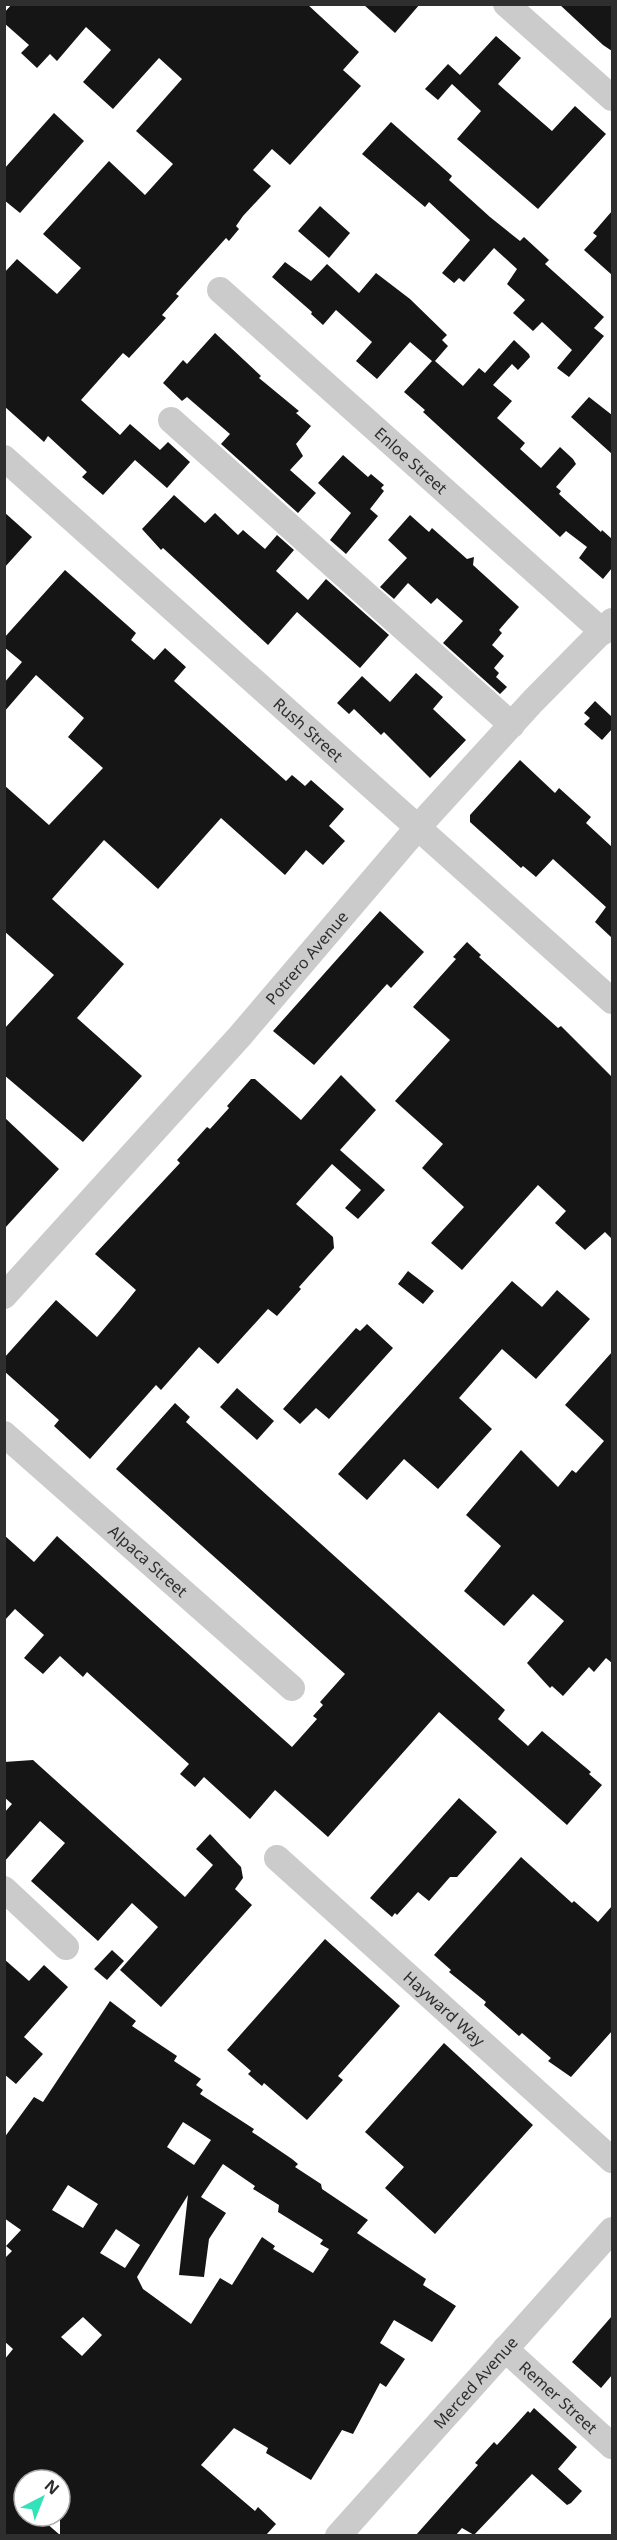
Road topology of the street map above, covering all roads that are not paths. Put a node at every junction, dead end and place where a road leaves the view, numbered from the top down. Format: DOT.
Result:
graph roads {
  1 [pos="506,4"];
  2 [pos="612,98"];
  3 [pos="220,290"];
  4 [pos="171,420"];
  5 [pos="4,458"];
  6 [pos="608,626"];
  7 [pos="512,725"];
  8 [pos="418,826"];
  9 [pos="612,1001"];
  10 [pos="4,1296"];
  11 [pos="4,1434"];
  12 [pos="292,1688"];
  13 [pos="277,1858"];
  14 [pos="4,1889"];
  15 [pos="66,1947"];
  16 [pos="612,2160"];
  17 [pos="612,2230"];
  18 [pos="505,2349"];
  19 [pos="612,2446"];
  20 [pos="338,2535"];
  1 -- 2 [label="street"];
  3 -- 6 [label="street, Enloe Street"];
  4 -- 7 [label="street"];
  5 -- 8 [label="street, Rush Street"];
  6 -- 7 [label="street, Potrero Avenue"];
  7 -- 8 [label="street, Potrero Avenue"];
  8 -- 9 [label="street, Rush Street"];
  8 -- 10 [label="street, Potrero Avenue"];
  11 -- 12 [label="street, Alpaca Street"];
  13 -- 16 [label="street, Hayward Way"];
  14 -- 15 [label="street"];
  17 -- 18 [label="street, Merced Avenue"];
  18 -- 19 [label="street, Remer Street"];
  18 -- 20 [label="street, Merced Avenue"];
}
